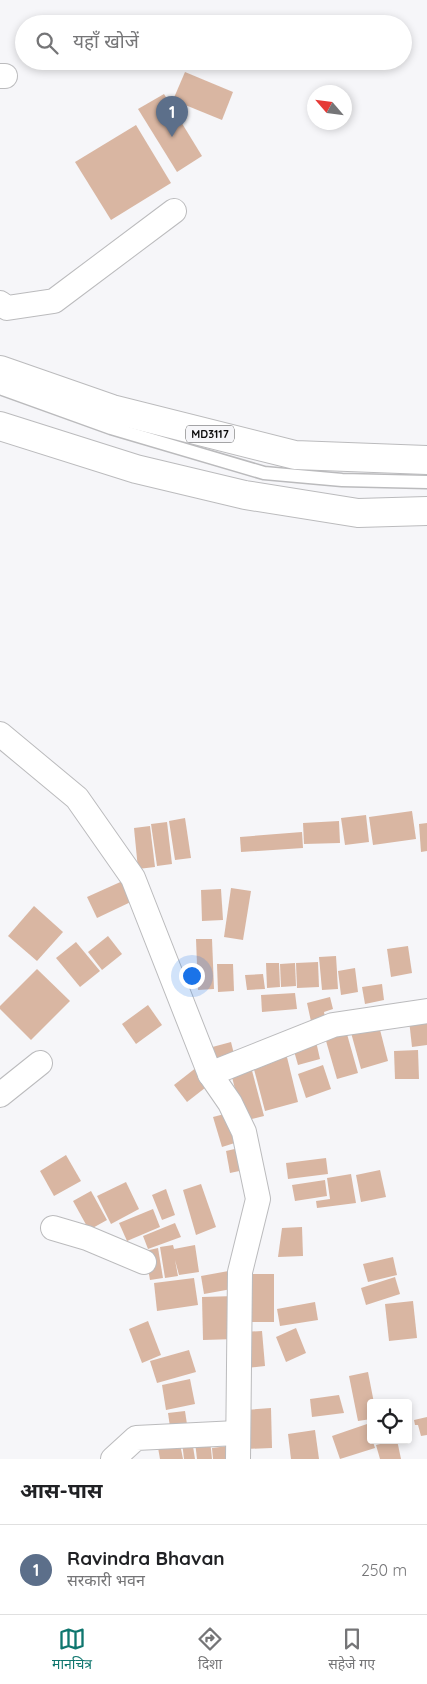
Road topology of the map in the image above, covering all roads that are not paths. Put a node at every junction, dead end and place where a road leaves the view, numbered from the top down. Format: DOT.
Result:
graph roads {
  1 [pos="174,211"];
  2 [pos="0,303"];
  3 [pos="0,370"];
  4 [pos="0,388"];
  5 [pos="0,426"];
  6 [pos="427,460"];
  7 [pos="427,482"];
  8 [pos="427,511"];
  9 [pos="0,734"];
  10 [pos="427,1011"];
  11 [pos="40,1063"];
  12 [pos="210,1074"];
  13 [pos="0,1095"];
  14 [pos="53,1228"];
  15 [pos="144,1262"];
  16 [pos="237,1433"];
  17 [pos="113,1459"];
  18 [pos="238,1459"];
  1 -- 2 [label="street"];
  3 -- 6 [label="main road, MD3117"];
  4 -- 7 [label="lane"];
  5 -- 8 [label="main road"];
  9 -- 12 [label="street"];
  10 -- 12 [label="street"];
  11 -- 13 [label="street"];
  12 -- 16 [label="street"];
  14 -- 15 [label="street"];
  16 -- 17 [label="street"];
  16 -- 18 [label="street"];
}
